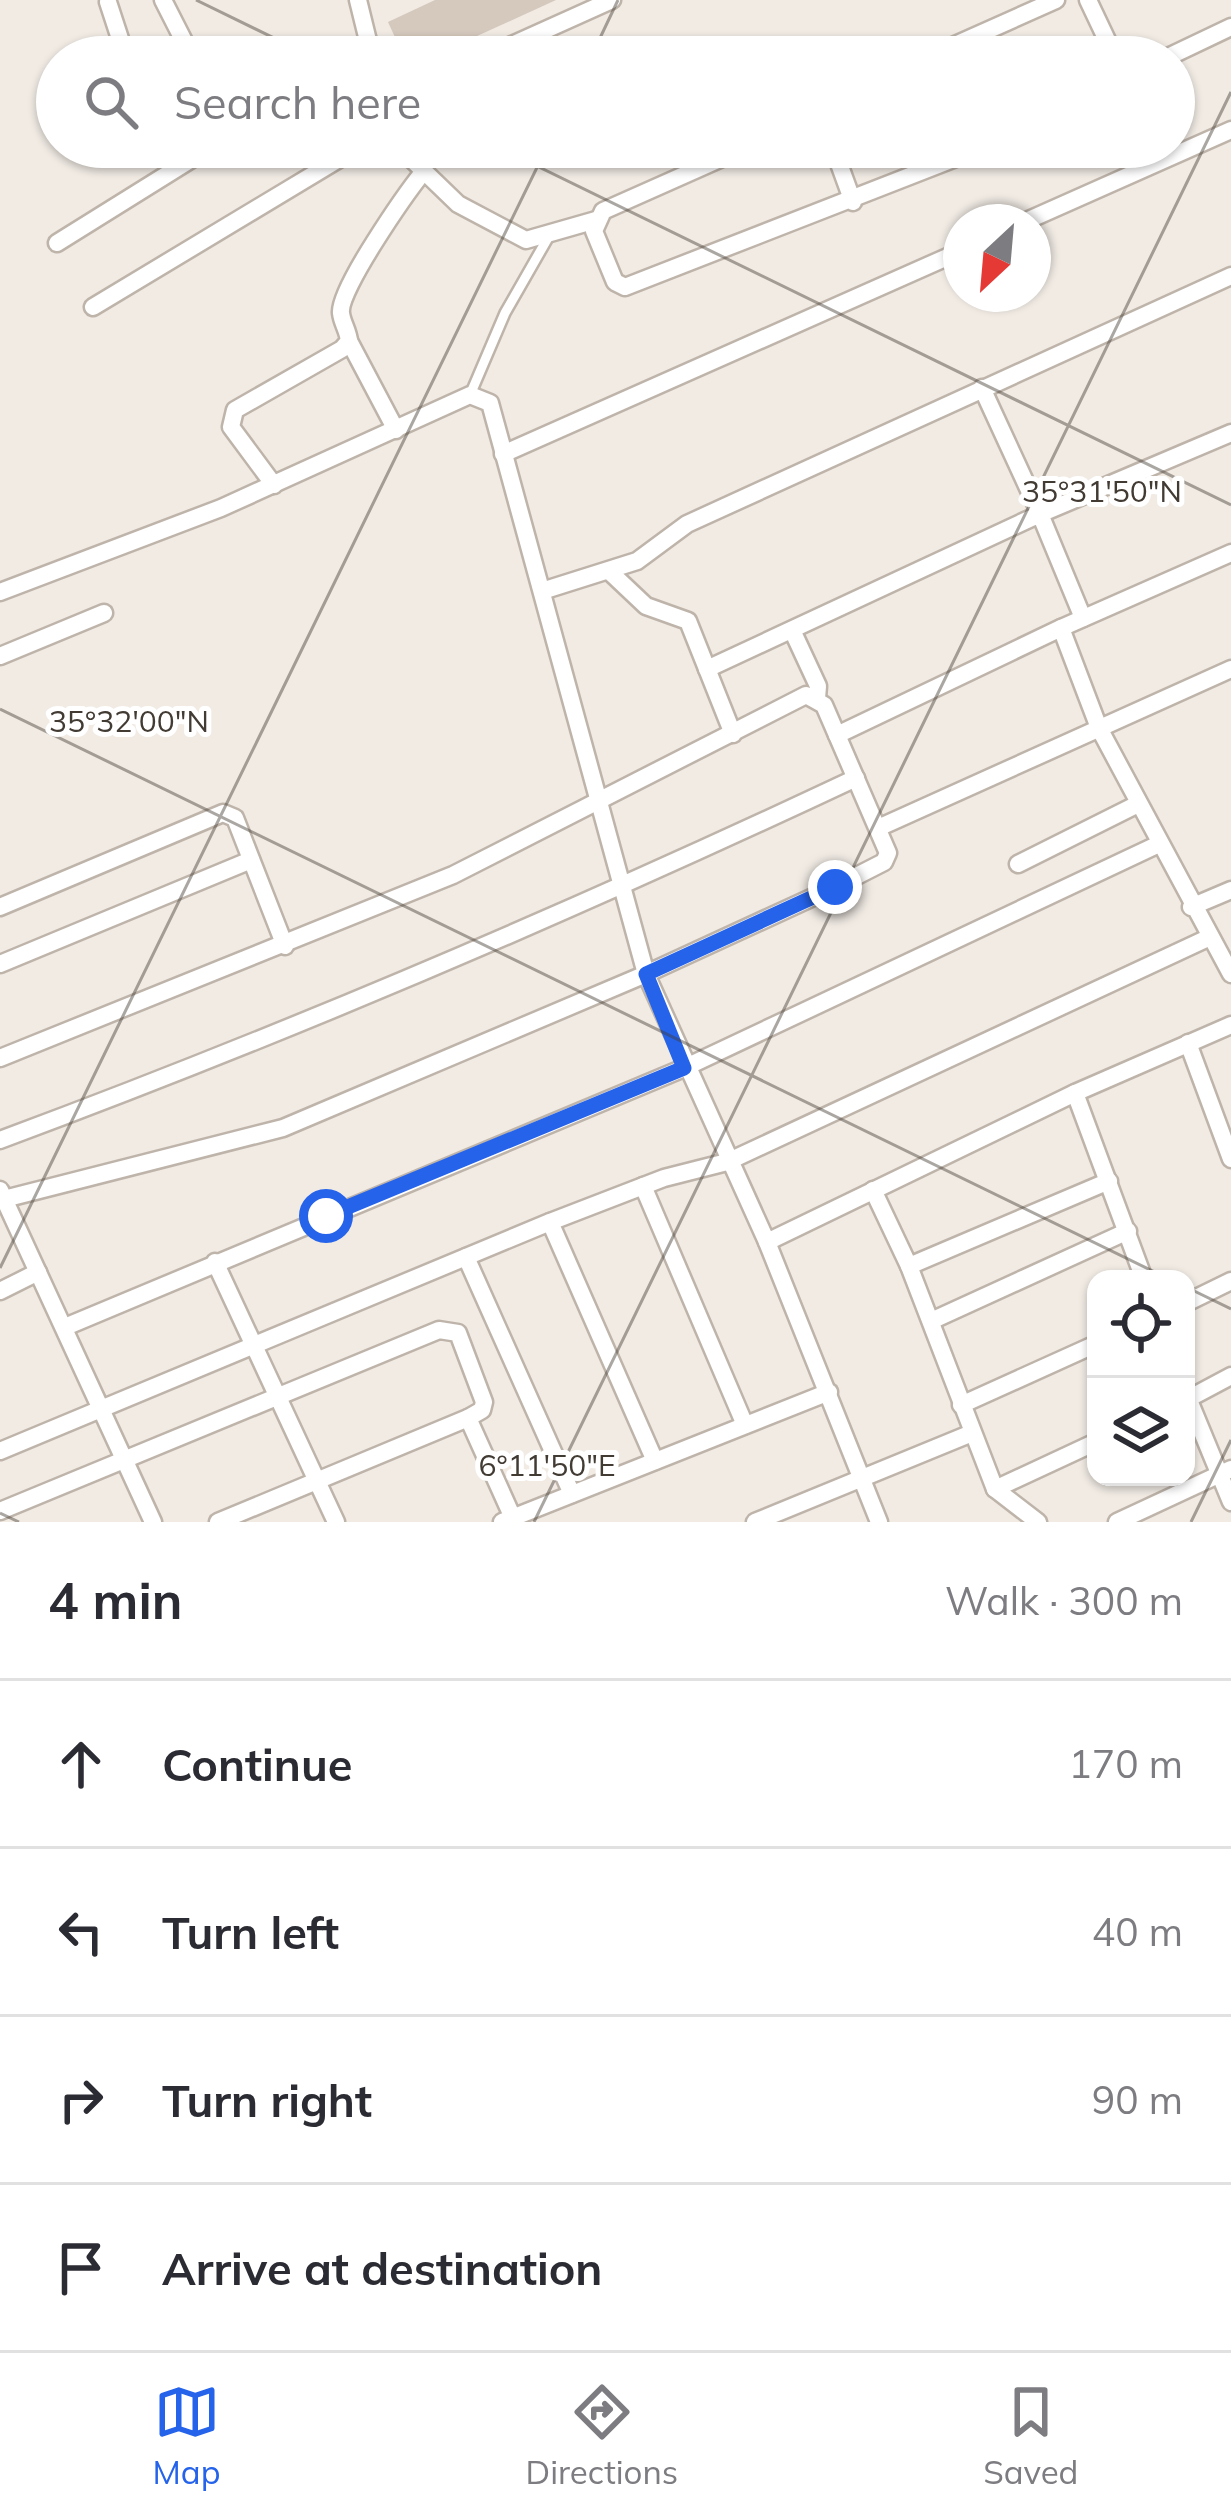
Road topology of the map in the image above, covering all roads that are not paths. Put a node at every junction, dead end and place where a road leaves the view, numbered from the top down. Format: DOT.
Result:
graph roads {
  1 [pos="163,0"];
  2 [pos="612,0"];
  3 [pos="1056,0"];
  4 [pos="1088,0"];
  5 [pos="360,1"];
  6 [pos="108,2"];
  7 [pos="1231,27"];
  8 [pos="119,36"];
  9 [pos="181,36"];
  10 [pos="368,36"];
  11 [pos="532,36"];
  12 [pos="975,36"];
  13 [pos="1105,36"];
  14 [pos="1195,44"];
  15 [pos="1231,130"];
  16 [pos="1195,146"];
  17 [pos="177,168"];
  18 [pos="324,168"];
  19 [pos="421,168"];
  20 [pos="699,168"];
  21 [pos="841,168"];
  22 [pos="934,168"];
  23 [pos="1146,168"];
  24 [pos="424,171"];
  25 [pos="853,202"];
  26 [pos="1051,210"];
  27 [pos="596,220"];
  28 [pos="549,236"];
  29 [pos="57,243"];
  30 [pos="943,259"];
  31 [pos="1231,276"];
  32 [pos="93,307"];
  33 [pos="349,340"];
  34 [pos="982,388"];
  35 [pos="470,395"];
  36 [pos="396,430"];
  37 [pos="1231,433"];
  38 [pos="503,454"];
  39 [pos="274,485"];
  40 [pos="1040,514"];
  41 [pos="1231,553"];
  42 [pos="610,572"];
  43 [pos="542,591"];
  44 [pos="0,592"];
  45 [pos="104,613"];
  46 [pos="1083,618"];
  47 [pos="1061,628"];
  48 [pos="792,630"];
  49 [pos="0,656"];
  50 [pos="707,669"];
  51 [pos="1231,669"];
  52 [pos="817,698"];
  53 [pos="1099,728"];
  54 [pos="733,734"];
  55 [pos="837,735"];
  56 [pos="856,778"];
  57 [pos="603,802"];
  58 [pos="1138,804"];
  59 [pos="878,828"];
  60 [pos="1159,844"];
  61 [pos="251,860"];
  62 [pos="1018,864"];
  63 [pos="623,887"];
  64 [pos="1231,890"];
  65 [pos="0,907"];
  66 [pos="1191,908"];
  67 [pos="1208,938"];
  68 [pos="285,946"];
  69 [pos="0,964"];
  70 [pos="646,974"];
  71 [pos="1231,974"];
  72 [pos="1231,1025"];
  73 [pos="1188,1043"];
  74 [pos="0,1058"];
  75 [pos="684,1068"];
  76 [pos="1075,1093"];
  77 [pos="0,1140"];
  78 [pos="1231,1159"];
  79 [pos="727,1162"];
  80 [pos="1109,1181"];
  81 [pos="643,1186"];
  82 [pos="874,1190"];
  83 [pos="2,1196"];
  84 [pos="550,1222"];
  85 [pos="1128,1231"];
  86 [pos="767,1242"];
  87 [pos="466,1257"];
  88 [pos="215,1262"];
  89 [pos="909,1266"];
  90 [pos="1141,1270"];
  91 [pos="38,1272"];
  92 [pos="1231,1281"];
  93 [pos="0,1291"];
  94 [pos="1195,1299"];
  95 [pos="931,1321"];
  96 [pos="64,1327"];
  97 [pos="254,1346"];
  98 [pos="1087,1348"];
  99 [pos="1231,1376"];
  100 [pos="829,1392"];
  101 [pos="1195,1393"];
  102 [pos="279,1398"];
  103 [pos="961,1405"];
  104 [pos="103,1412"];
  105 [pos="1195,1413"];
  106 [pos="467,1418"];
  107 [pos="745,1425"];
  108 [pos="972,1433"];
  109 [pos="1087,1446"];
  110 [pos="0,1450"];
  111 [pos="124,1459"];
  112 [pos="655,1461"];
  113 [pos="1225,1472"];
  114 [pos="318,1481"];
  115 [pos="862,1481"];
  116 [pos="995,1489"];
  117 [pos="572,1494"];
  118 [pos="1231,1502"];
  119 [pos="0,1511"];
  120 [pos="508,1520"];
  121 [pos="153,1522"];
  122 [pos="218,1522"];
  123 [pos="336,1522"];
  124 [pos="755,1522"];
  125 [pos="879,1522"];
  126 [pos="1038,1522"];
  127 [pos="1117,1522"];
  1 -- 9 [label="street"];
  2 -- 11 [label="street"];
  3 -- 12 [label="street"];
  4 -- 13 [label="street"];
  5 -- 10 [label="street"];
  6 -- 8 [label="street"];
  7 -- 14 [label="street"];
  15 -- 16 [label="street"];
  17 -- 29 [label="street"];
  18 -- 32 [label="street"];
  19 -- 24 [label="street"];
  20 -- 27 [label="street"];
  21 -- 25 [label="street"];
  22 -- 25 [label="street"];
  23 -- 26 [label="street"];
  24 -- 28 [label="street"];
  24 -- 33 [label="street"];
  25 -- 27 [label="street"];
  27 -- 28 [label="street"];
  28 -- 35 [label="lane"];
  30 -- 38 [label="street"];
  31 -- 34 [label="street"];
  33 -- 36 [label="street"];
  33 -- 39 [label="street"];
  34 -- 40 [label="street"];
  34 -- 42 [label="street"];
  35 -- 36 [label="street"];
  35 -- 38 [label="street"];
  36 -- 39 [label="street"];
  37 -- 40 [label="street"];
  38 -- 43 [label="street"];
  39 -- 44 [label="street"];
  40 -- 46 [label="street"];
  40 -- 48 [label="street"];
  41 -- 46 [label="street"];
  42 -- 43 [label="street"];
  42 -- 50 [label="street"];
  43 -- 57 [label="street"];
  45 -- 49 [label="street"];
  46 -- 47 [label="street"];
  47 -- 53 [label="street"];
  47 -- 55 [label="street"];
  48 -- 50 [label="street"];
  48 -- 52 [label="street"];
  50 -- 54 [label="street"];
  51 -- 53 [label="street"];
  52 -- 54 [label="street"];
  52 -- 55 [label="street"];
  53 -- 58 [label="street"];
  53 -- 59 [label="street"];
  54 -- 57 [label="street"];
  55 -- 56 [label="street"];
  56 -- 59 [label="street"];
  56 -- 63 [label="street"];
  57 -- 63 [label="street"];
  57 -- 68 [label="street"];
  58 -- 60 [label="street"];
  58 -- 62 [label="street"];
  59 -- 70 [label="street"];
  60 -- 66 [label="street"];
  60 -- 75 [label="street"];
  61 -- 65 [label="street"];
  61 -- 68 [label="street"];
  61 -- 69 [label="street"];
  63 -- 70 [label="street"];
  63 -- 77 [label="street"];
  64 -- 66 [label="street"];
  66 -- 67 [label="street"];
  67 -- 71 [label="street"];
  67 -- 79 [label="street"];
  68 -- 74 [label="street"];
  70 -- 75 [label="street"];
  70 -- 83 [label="street"];
  72 -- 73 [label="street"];
  73 -- 76 [label="street"];
  73 -- 78 [label="street"];
  75 -- 79 [label="street"];
  75 -- 88 [label="street"];
  76 -- 80 [label="street"];
  76 -- 82 [label="street"];
  79 -- 81 [label="street"];
  79 -- 86 [label="street"];
  80 -- 85 [label="street"];
  80 -- 89 [label="street"];
  81 -- 84 [label="street"];
  81 -- 107 [label="street"];
  82 -- 86 [label="street"];
  82 -- 89 [label="street"];
  83 -- 91 [label="street"];
  84 -- 87 [label="street"];
  84 -- 112 [label="street"];
  85 -- 90 [label="street"];
  85 -- 95 [label="street"];
  86 -- 100 [label="street"];
  87 -- 97 [label="street"];
  87 -- 117 [label="street"];
  88 -- 96 [label="street"];
  88 -- 97 [label="street"];
  89 -- 95 [label="street"];
  91 -- 93 [label="street"];
  91 -- 96 [label="street"];
  92 -- 94 [label="street"];
  95 -- 103 [label="street"];
  96 -- 104 [label="street"];
  97 -- 102 [label="street"];
  97 -- 104 [label="street"];
  98 -- 103 [label="street"];
  99 -- 101 [label="street"];
  100 -- 107 [label="street"];
  100 -- 115 [label="street"];
  102 -- 106 [label="street"];
  102 -- 111 [label="street"];
  102 -- 114 [label="street"];
  103 -- 108 [label="street"];
  104 -- 110 [label="street"];
  104 -- 111 [label="street"];
  105 -- 113 [label="street"];
  106 -- 114 [label="street"];
  106 -- 120 [label="street"];
  107 -- 112 [label="street"];
  108 -- 115 [label="street"];
  108 -- 116 [label="street"];
  109 -- 116 [label="street"];
  111 -- 119 [label="street"];
  111 -- 121 [label="street"];
  112 -- 117 [label="street"];
  113 -- 118 [label="street"];
  113 -- 127 [label="street"];
  114 -- 122 [label="street"];
  114 -- 123 [label="street"];
  115 -- 124 [label="street"];
  115 -- 125 [label="street"];
  116 -- 126 [label="street"];
  117 -- 120 [label="street"];
}
